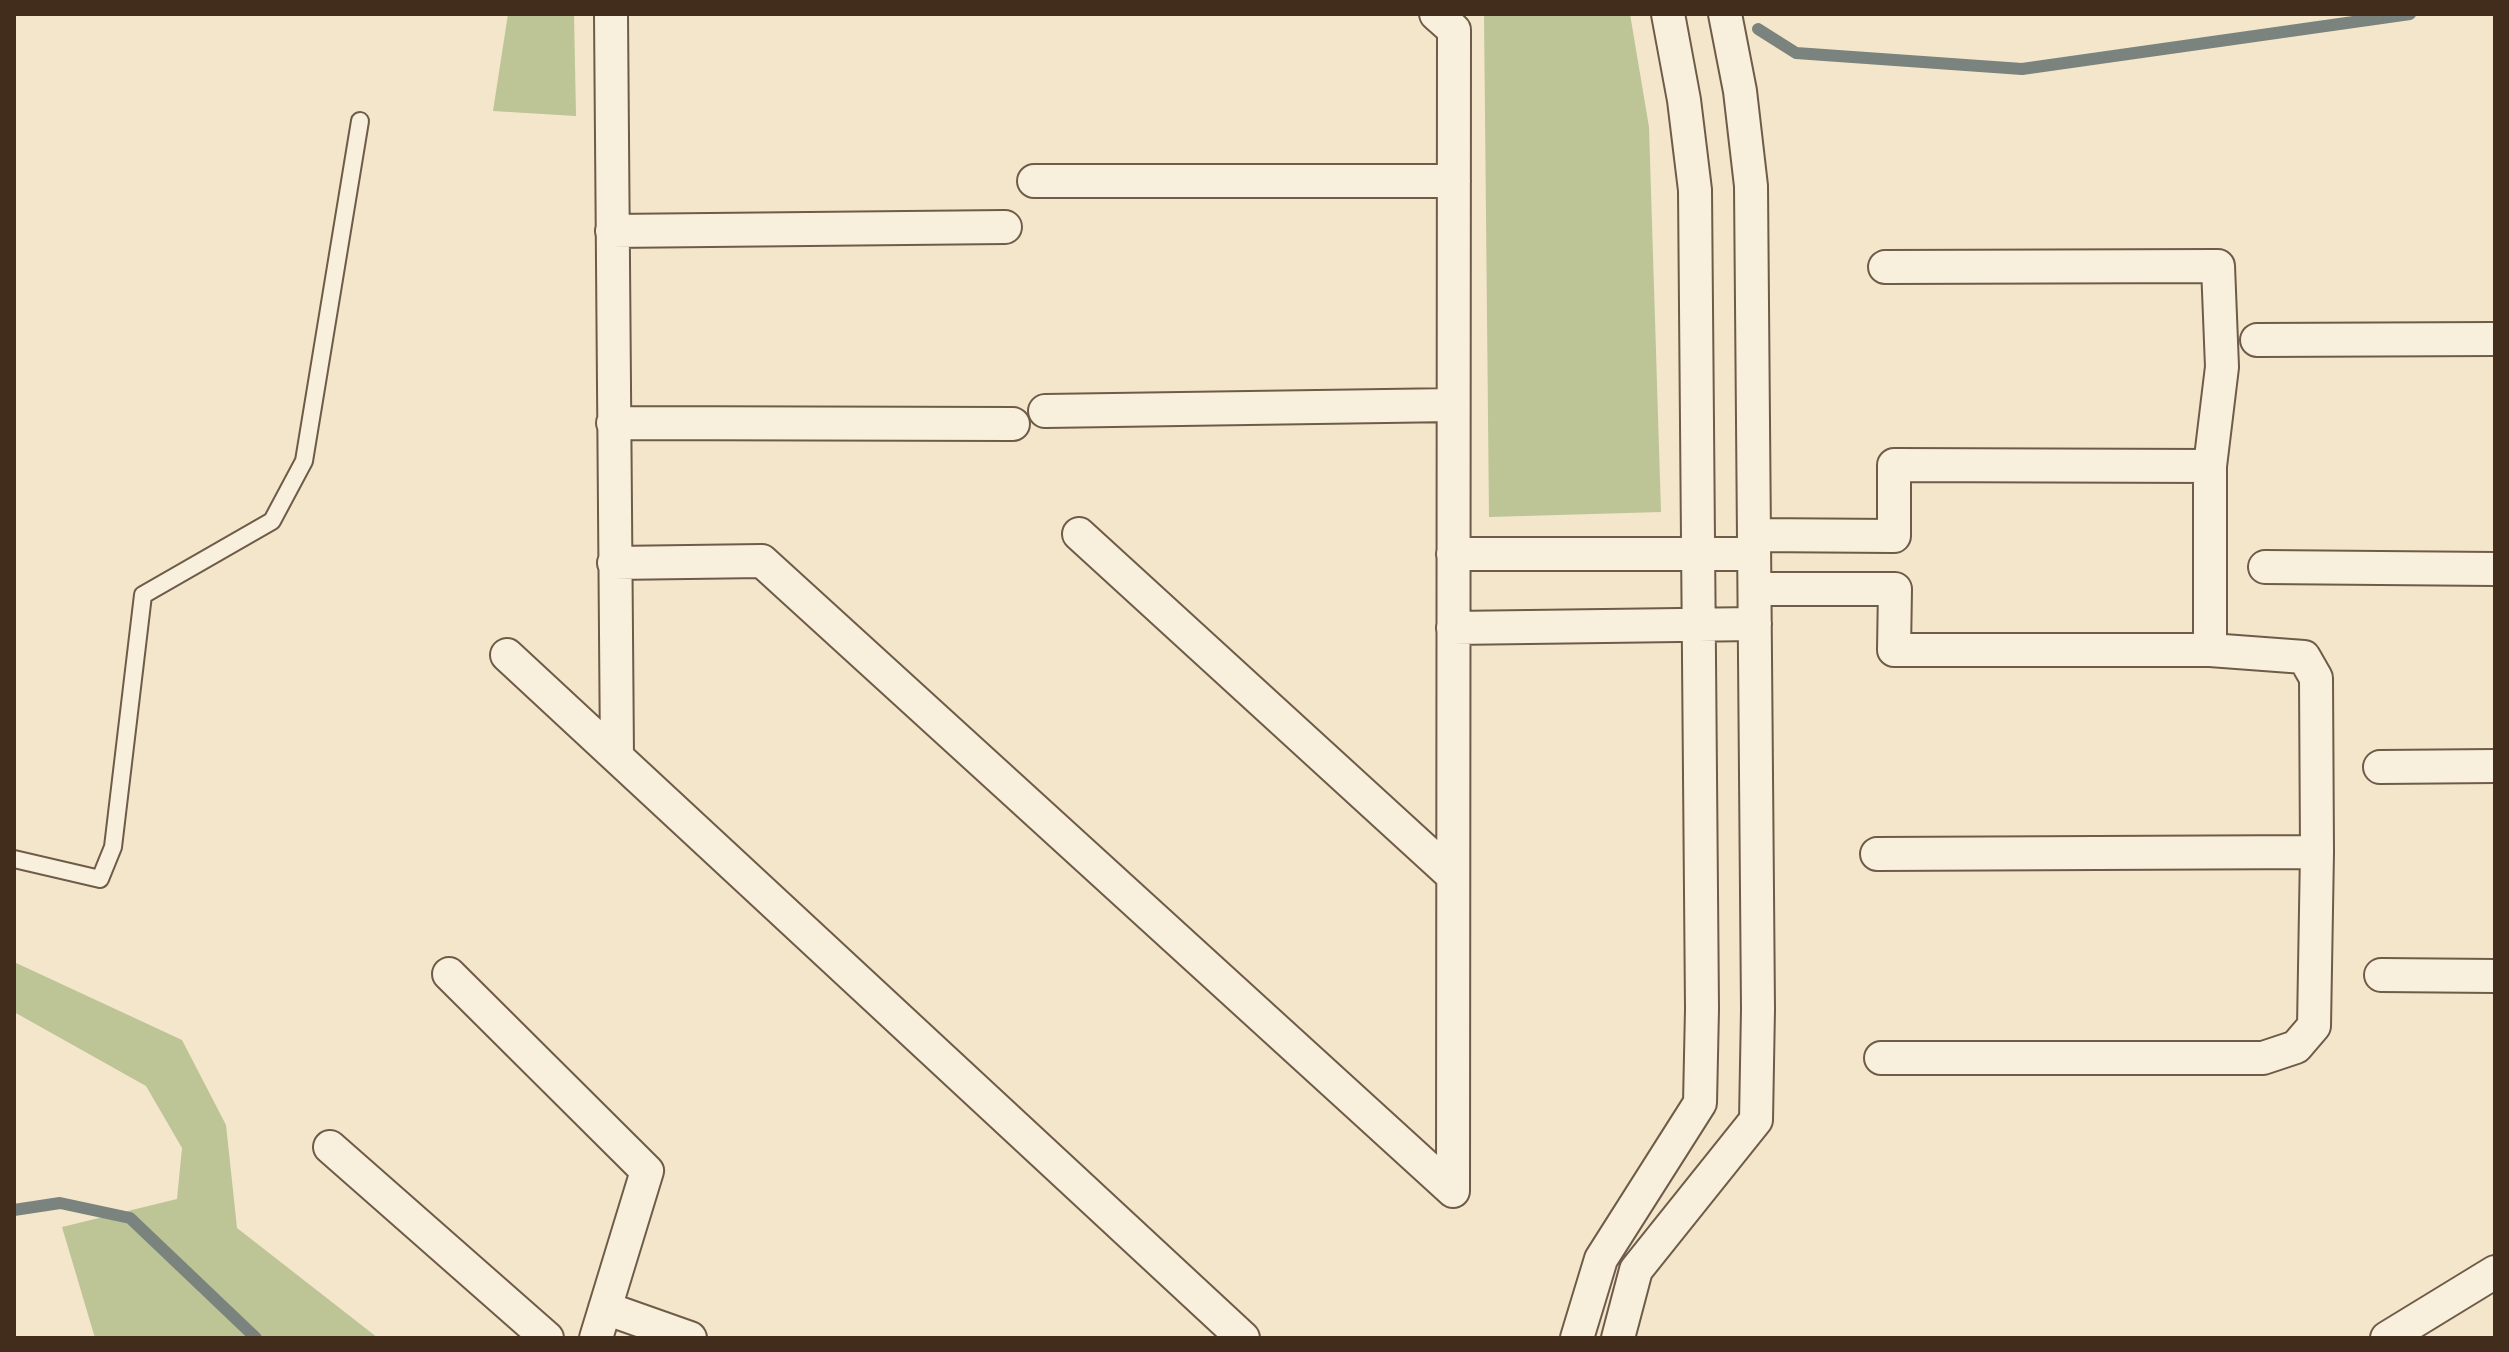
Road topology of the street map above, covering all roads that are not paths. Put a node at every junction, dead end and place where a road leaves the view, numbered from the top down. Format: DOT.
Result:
graph roads {
  1 [pos="611,14"];
  2 [pos="1436,14"];
  3 [pos="1668,14"];
  4 [pos="1725,14"];
  5 [pos="360,121"];
  6 [pos="1034,181"];
  7 [pos="1454,181"];
  8 [pos="1005,227"];
  9 [pos="612,231"];
  10 [pos="1885,267"];
  11 [pos="2495,339"];
  12 [pos="2257,340"];
  13 [pos="1453,405"];
  14 [pos="1045,411"];
  15 [pos="613,423"];
  16 [pos="1013,424"];
  17 [pos="2210,466"];
  18 [pos="1079,534"];
  19 [pos="1894,536"];
  20 [pos="1754,545"];
  21 [pos="1453,554"];
  22 [pos="1698,554"];
  23 [pos="614,563"];
  24 [pos="2265,567"];
  25 [pos="2495,569"];
  26 [pos="1755,589"];
  27 [pos="1895,589"];
  28 [pos="1699,624"];
  29 [pos="1755,624"];
  30 [pos="1453,628"];
  31 [pos="2210,650"];
  32 [pos="507,655"];
  33 [pos="617,757"];
  34 [pos="2495,766"];
  35 [pos="2380,767"];
  36 [pos="2317,852"];
  37 [pos="1877,854"];
  38 [pos="14,859"];
  39 [pos="1453,876"];
  40 [pos="449,974"];
  41 [pos="2381,975"];
  42 [pos="2495,976"];
  43 [pos="1881,1058"];
  44 [pos="330,1147"];
  45 [pos="2495,1272"];
  46 [pos="600,1323"];
  47 [pos="547,1338"];
  48 [pos="690,1338"];
  49 [pos="1243,1338"];
  50 [pos="1577,1338"];
  51 [pos="1618,1338"];
  52 [pos="2387,1338"];
  1 -- 9 [label="street"];
  2 -- 7 [label="street"];
  3 -- 22 [label="street"];
  4 -- 20 [label="street"];
  5 -- 38 [label="lane"];
  6 -- 7 [label="street"];
  7 -- 13 [label="street"];
  8 -- 9 [label="street"];
  9 -- 15 [label="street"];
  10 -- 17 [label="street"];
  11 -- 12 [label="street"];
  13 -- 14 [label="street"];
  13 -- 21 [label="street"];
  15 -- 16 [label="street"];
  15 -- 23 [label="street"];
  17 -- 19 [label="street"];
  17 -- 31 [label="street"];
  18 -- 39 [label="street"];
  19 -- 20 [label="street"];
  19 -- 27 [label="street"];
  20 -- 22 [label="street"];
  20 -- 26 [label="street"];
  21 -- 22 [label="street"];
  21 -- 30 [label="street"];
  22 -- 28 [label="street"];
  23 -- 33 [label="street"];
  23 -- 39 [label="street"];
  24 -- 25 [label="street"];
  26 -- 27 [label="street"];
  26 -- 29 [label="street"];
  27 -- 31 [label="street"];
  28 -- 29 [label="street"];
  28 -- 30 [label="street"];
  28 -- 50 [label="street"];
  29 -- 51 [label="street"];
  30 -- 39 [label="street"];
  31 -- 36 [label="street"];
  32 -- 33 [label="street"];
  33 -- 49 [label="street"];
  34 -- 35 [label="street"];
  36 -- 37 [label="street"];
  36 -- 43 [label="street"];
  40 -- 46 [label="street"];
  41 -- 42 [label="street"];
  44 -- 47 [label="street"];
  45 -- 52 [label="street"];
  46 -- 48 [label="street"];
}
